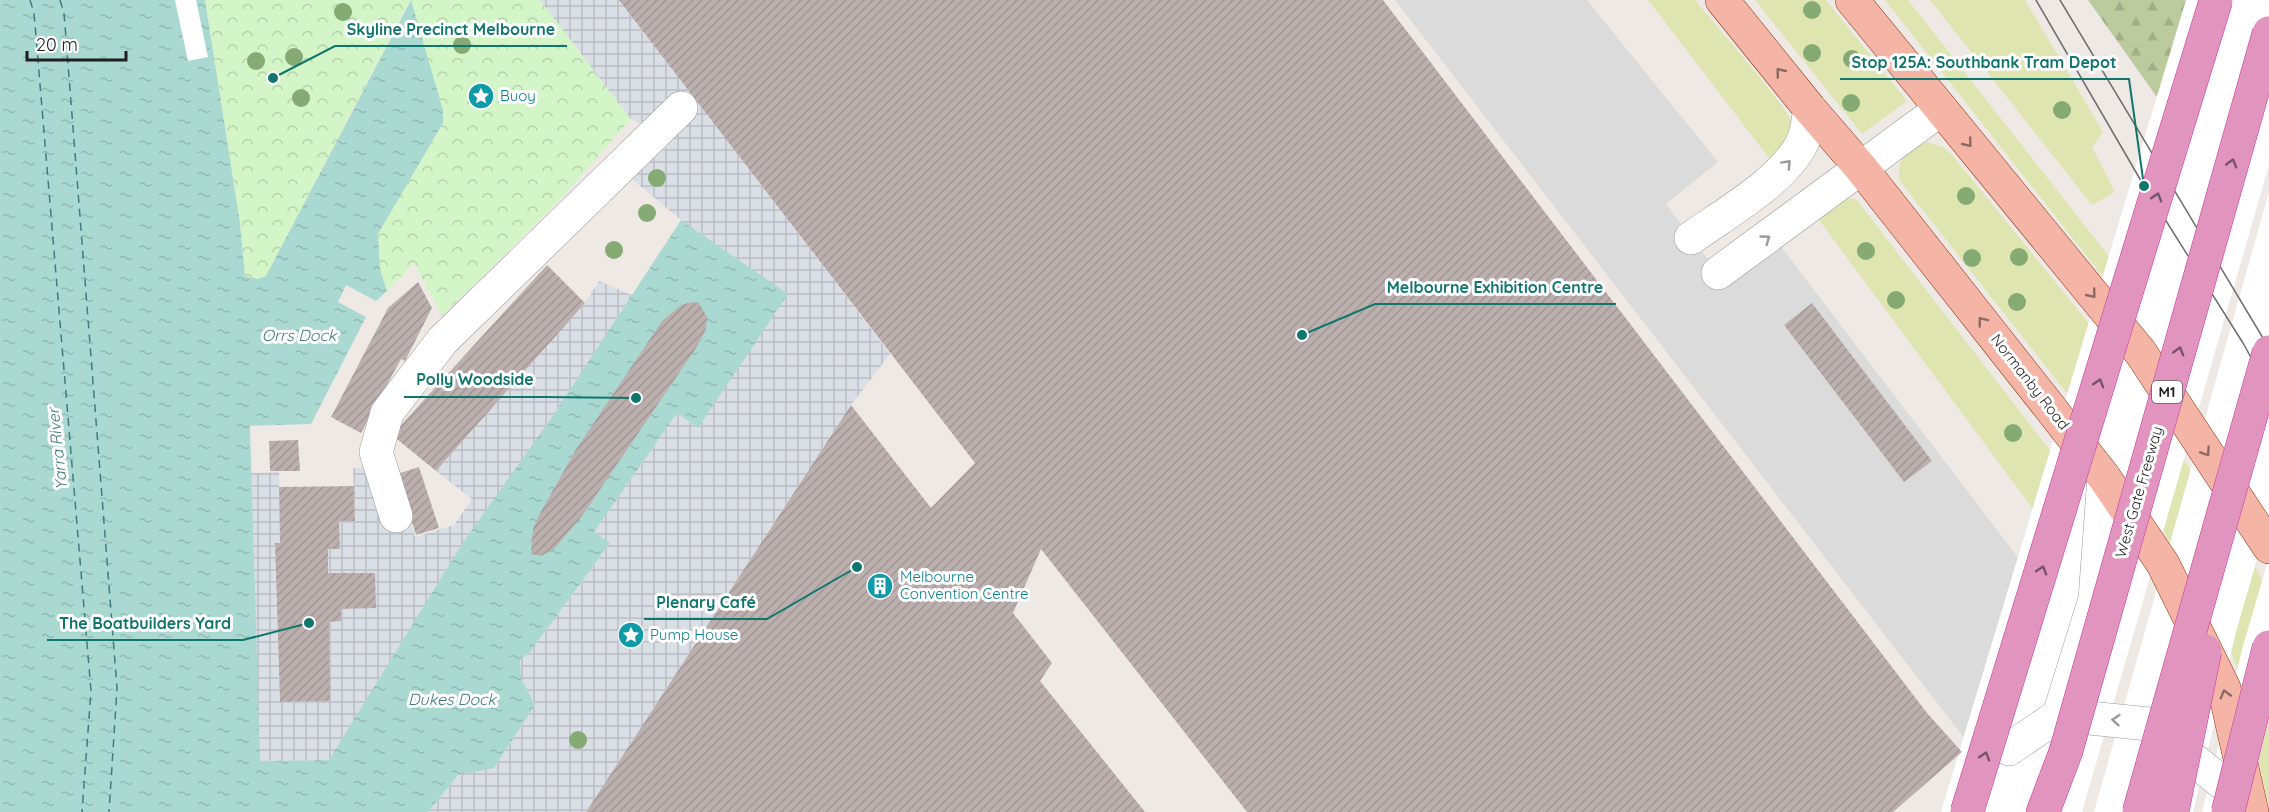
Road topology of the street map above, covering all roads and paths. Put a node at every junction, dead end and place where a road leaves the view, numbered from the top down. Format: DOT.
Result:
graph roads {
  1 [pos="1722,0"];
  2 [pos="1852,0"];
  3 [pos="2216,0"];
  4 [pos="2269,33"];
  5 [pos="681,108"];
  6 [pos="1810,109"];
  7 [pos="1941,109"];
  8 [pos="1861,168"];
  9 [pos="1691,238"];
  10 [pos="1718,273"];
  11 [pos="2269,352"];
  12 [pos="2256,399"];
  13 [pos="2104,477"];
  14 [pos="396,516"];
  15 [pos="2269,547"];
  16 [pos="2269,647"];
  17 [pos="2058,715"];
  18 [pos="2009,749"];
  19 [pos="2066,751"];
  20 [pos="2243,810"];
  21 [pos="1967,812"];
  22 [pos="2043,812"];
  23 [pos="2048,812"];
  24 [pos="2139,812"];
  25 [pos="2172,812"];
  6 -- 1 [label="main road, Normanby Road, one-way"];
  2 -- 7 [label="main road"];
  21 -- 3 [label="highway, one-way, bridge"];
  19 -- 4 [label="highway, West Gate Freeway / M1, one-way, bridge"];
  5 -- 14 [label="lane"];
  6 -- 8 [label="main road, Normanby Road"];
  9 -- 6 [label="lane, one-way"];
  7 -- 8 [label="lane"];
  7 -- 15 [label="main road, one-way"];
  10 -- 8 [label="lane, one-way"];
  13 -- 8 [label="main road, Normanby Road, one-way"];
  11 -- 12 [label="highway, bridge"];
  12 -- 24 [label="highway, bridge"];
  12 -- 25 [label="highway, bridge"];
  13 -- 17 [label="lane"];
  20 -- 13 [label="main road, Normanby Road, one-way"];
  16 -- 20 [label="highway, bridge"];
  17 -- 18 [label="lane"];
  20 -- 17 [label="lane, one-way"];
  19 -- 22 [label="highway"];
  19 -- 23 [label="highway, West Gate Freeway / M1"];
}
